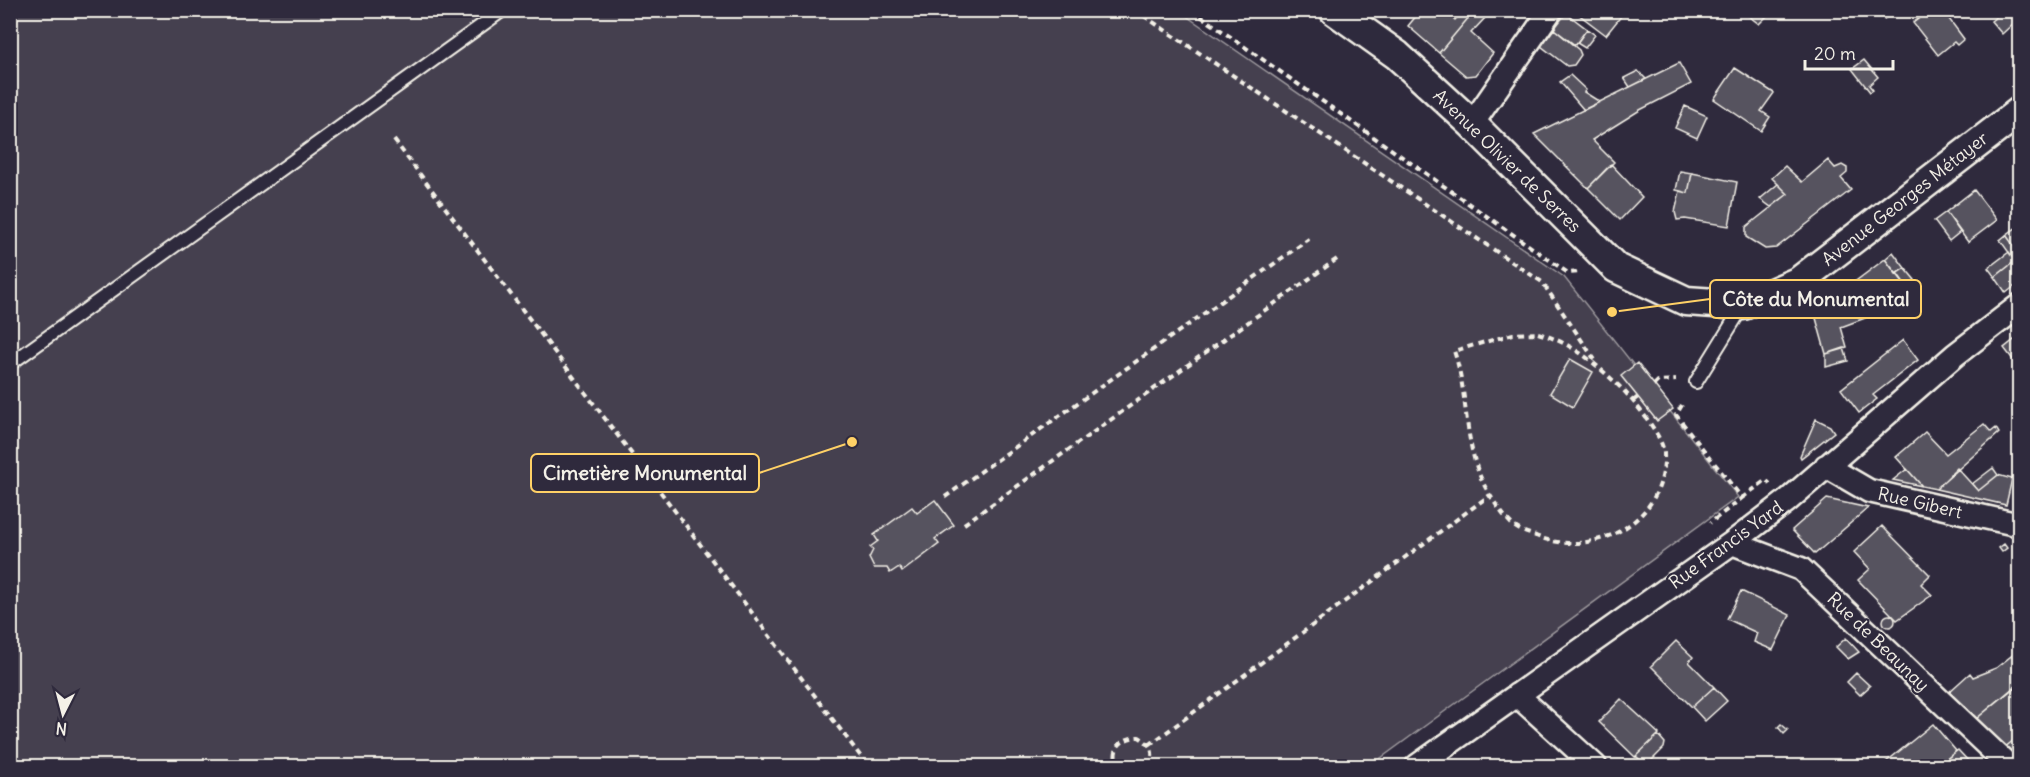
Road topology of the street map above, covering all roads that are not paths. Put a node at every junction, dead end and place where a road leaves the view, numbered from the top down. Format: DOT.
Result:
graph roads {
  1 [pos="502,10"];
  2 [pos="1334,10"];
  3 [pos="1551,10"];
  4 [pos="2019,111"];
  5 [pos="1472,124"];
  6 [pos="1686,301"];
  7 [pos="2019,304"];
  8 [pos="1744,305"];
  9 [pos="10,364"];
  10 [pos="1696,381"];
  11 [pos="1826,466"];
  12 [pos="2019,525"];
  13 [pos="1724,549"];
  14 [pos="1517,694"];
  15 [pos="1417,766"];
  16 [pos="1595,766"];
  17 [pos="2009,766"];
  1 -- 9 [label="lane"];
  2 -- 5 [label="street, Avenue Olivier de Serres"];
  3 -- 5 [label="street"];
  4 -- 8 [label="street, Avenue Georges Métayer"];
  5 -- 6 [label="street, Avenue Olivier de Serres"];
  6 -- 8 [label="street, Avenue Georges Métayer"];
  7 -- 11 [label="street, Rue Francis Yard"];
  8 -- 10 [label="lane"];
  11 -- 12 [label="street, Rue Gibert"];
  11 -- 13 [label="street, Rue Francis Yard"];
  13 -- 14 [label="street, Rue Francis Yard"];
  13 -- 17 [label="street, Rue de Beaunay"];
  14 -- 15 [label="street, Rue Francis Yard"];
  14 -- 16 [label="street"];
}
